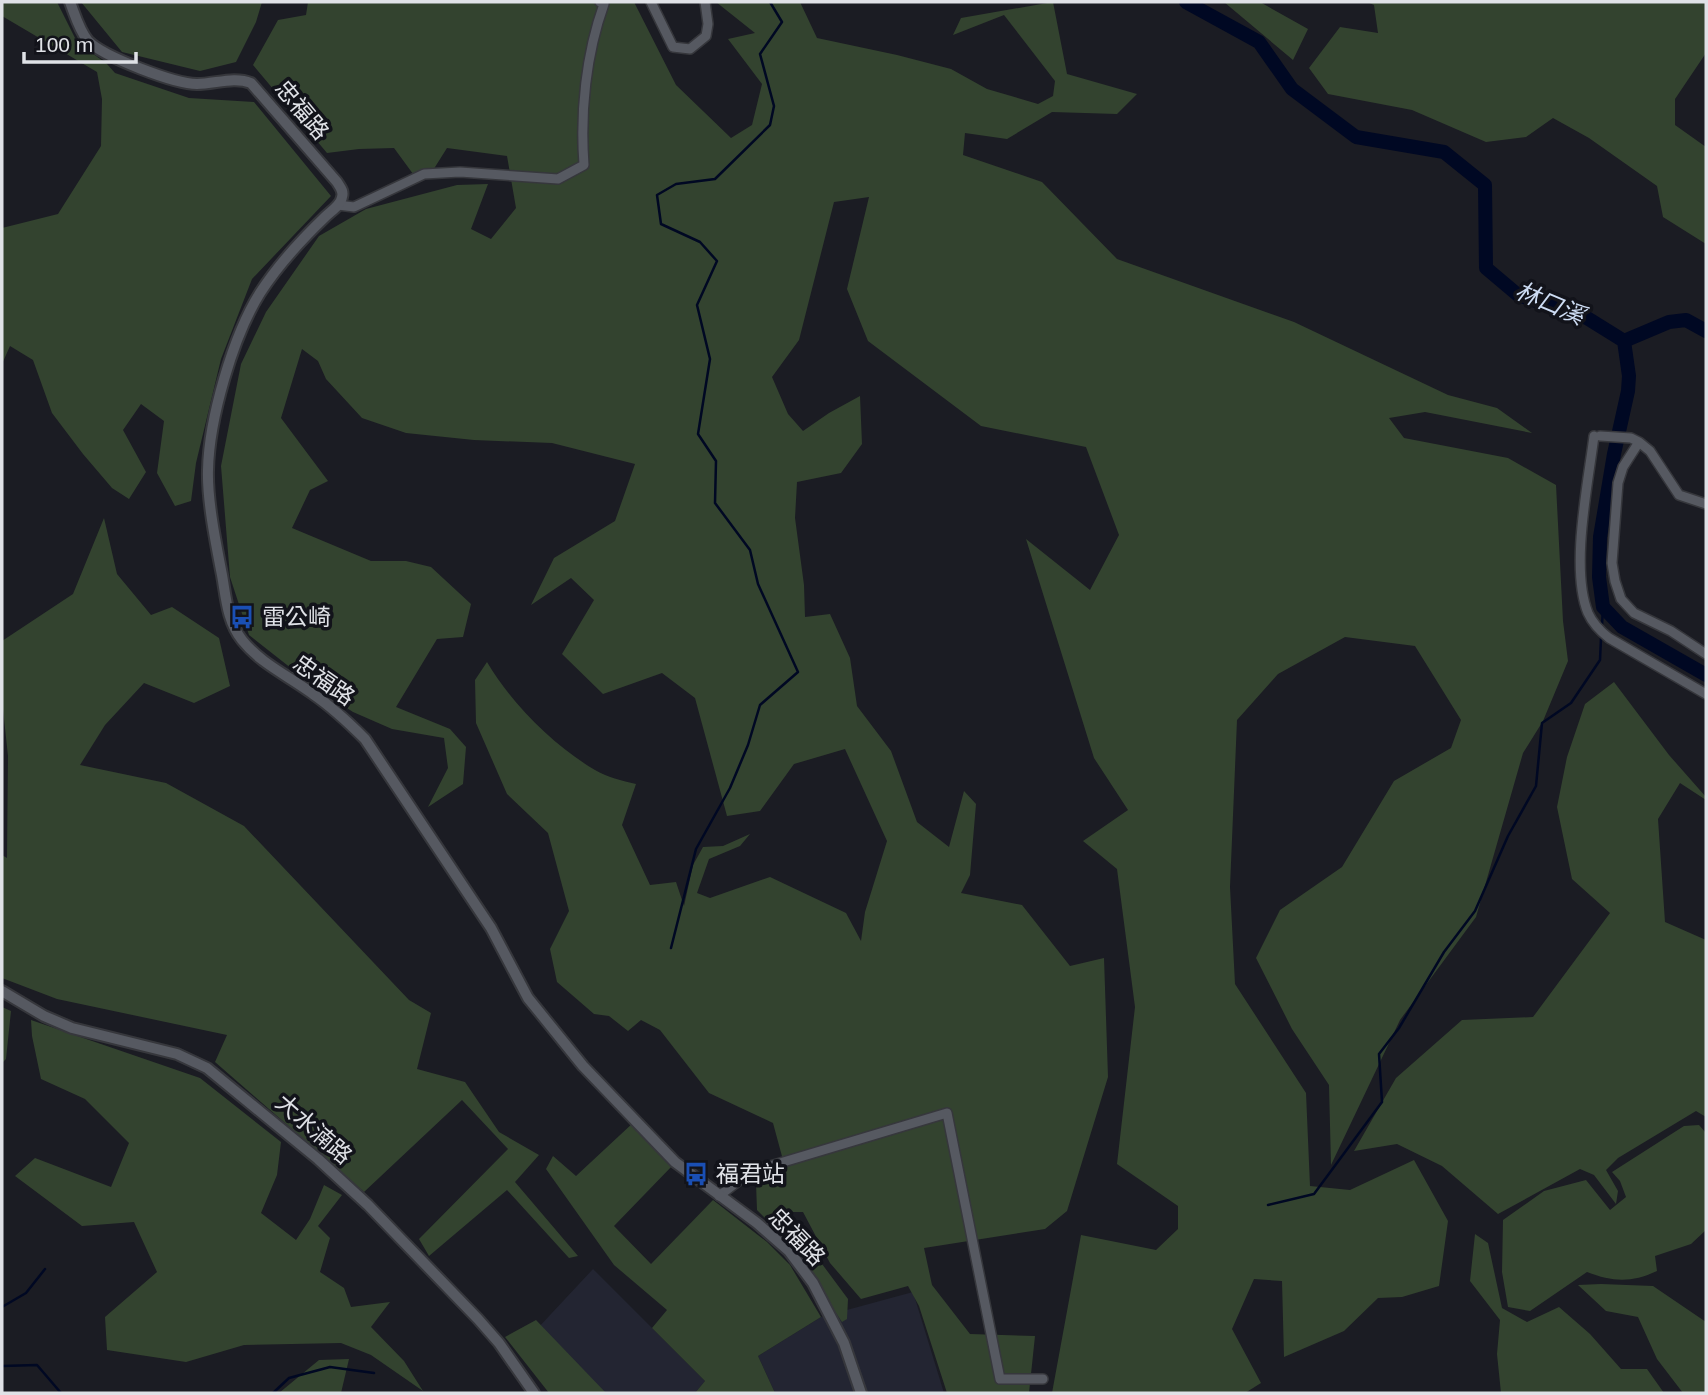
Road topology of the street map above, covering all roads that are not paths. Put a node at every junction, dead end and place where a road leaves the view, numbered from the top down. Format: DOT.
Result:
graph roads {
  1 [pos="70,2"];
  2 [pos="600,2"];
  3 [pos="651,2"];
  4 [pos="705,2"];
  5 [pos="338,205"];
  6 [pos="1635,440"];
  7 [pos="1706,504"];
  8 [pos="1706,654"];
  9 [pos="1706,694"];
  10 [pos="2,991"];
  11 [pos="719,1196"];
  12 [pos="1043,1379"];
  13 [pos="534,1393"];
  14 [pos="861,1393"];
  1 -- 5 [label="street, 忠福路"];
  2 -- 5 [label="street"];
  3 -- 4 [label="street"];
  5 -- 11 [label="street, 忠福路"];
  6 -- 7 [label="street"];
  6 -- 8 [label="street"];
  6 -- 9 [label="street"];
  10 -- 13 [label="street, 大水湳路"];
  11 -- 12 [label="street"];
  11 -- 14 [label="street, 忠福路"];
}
